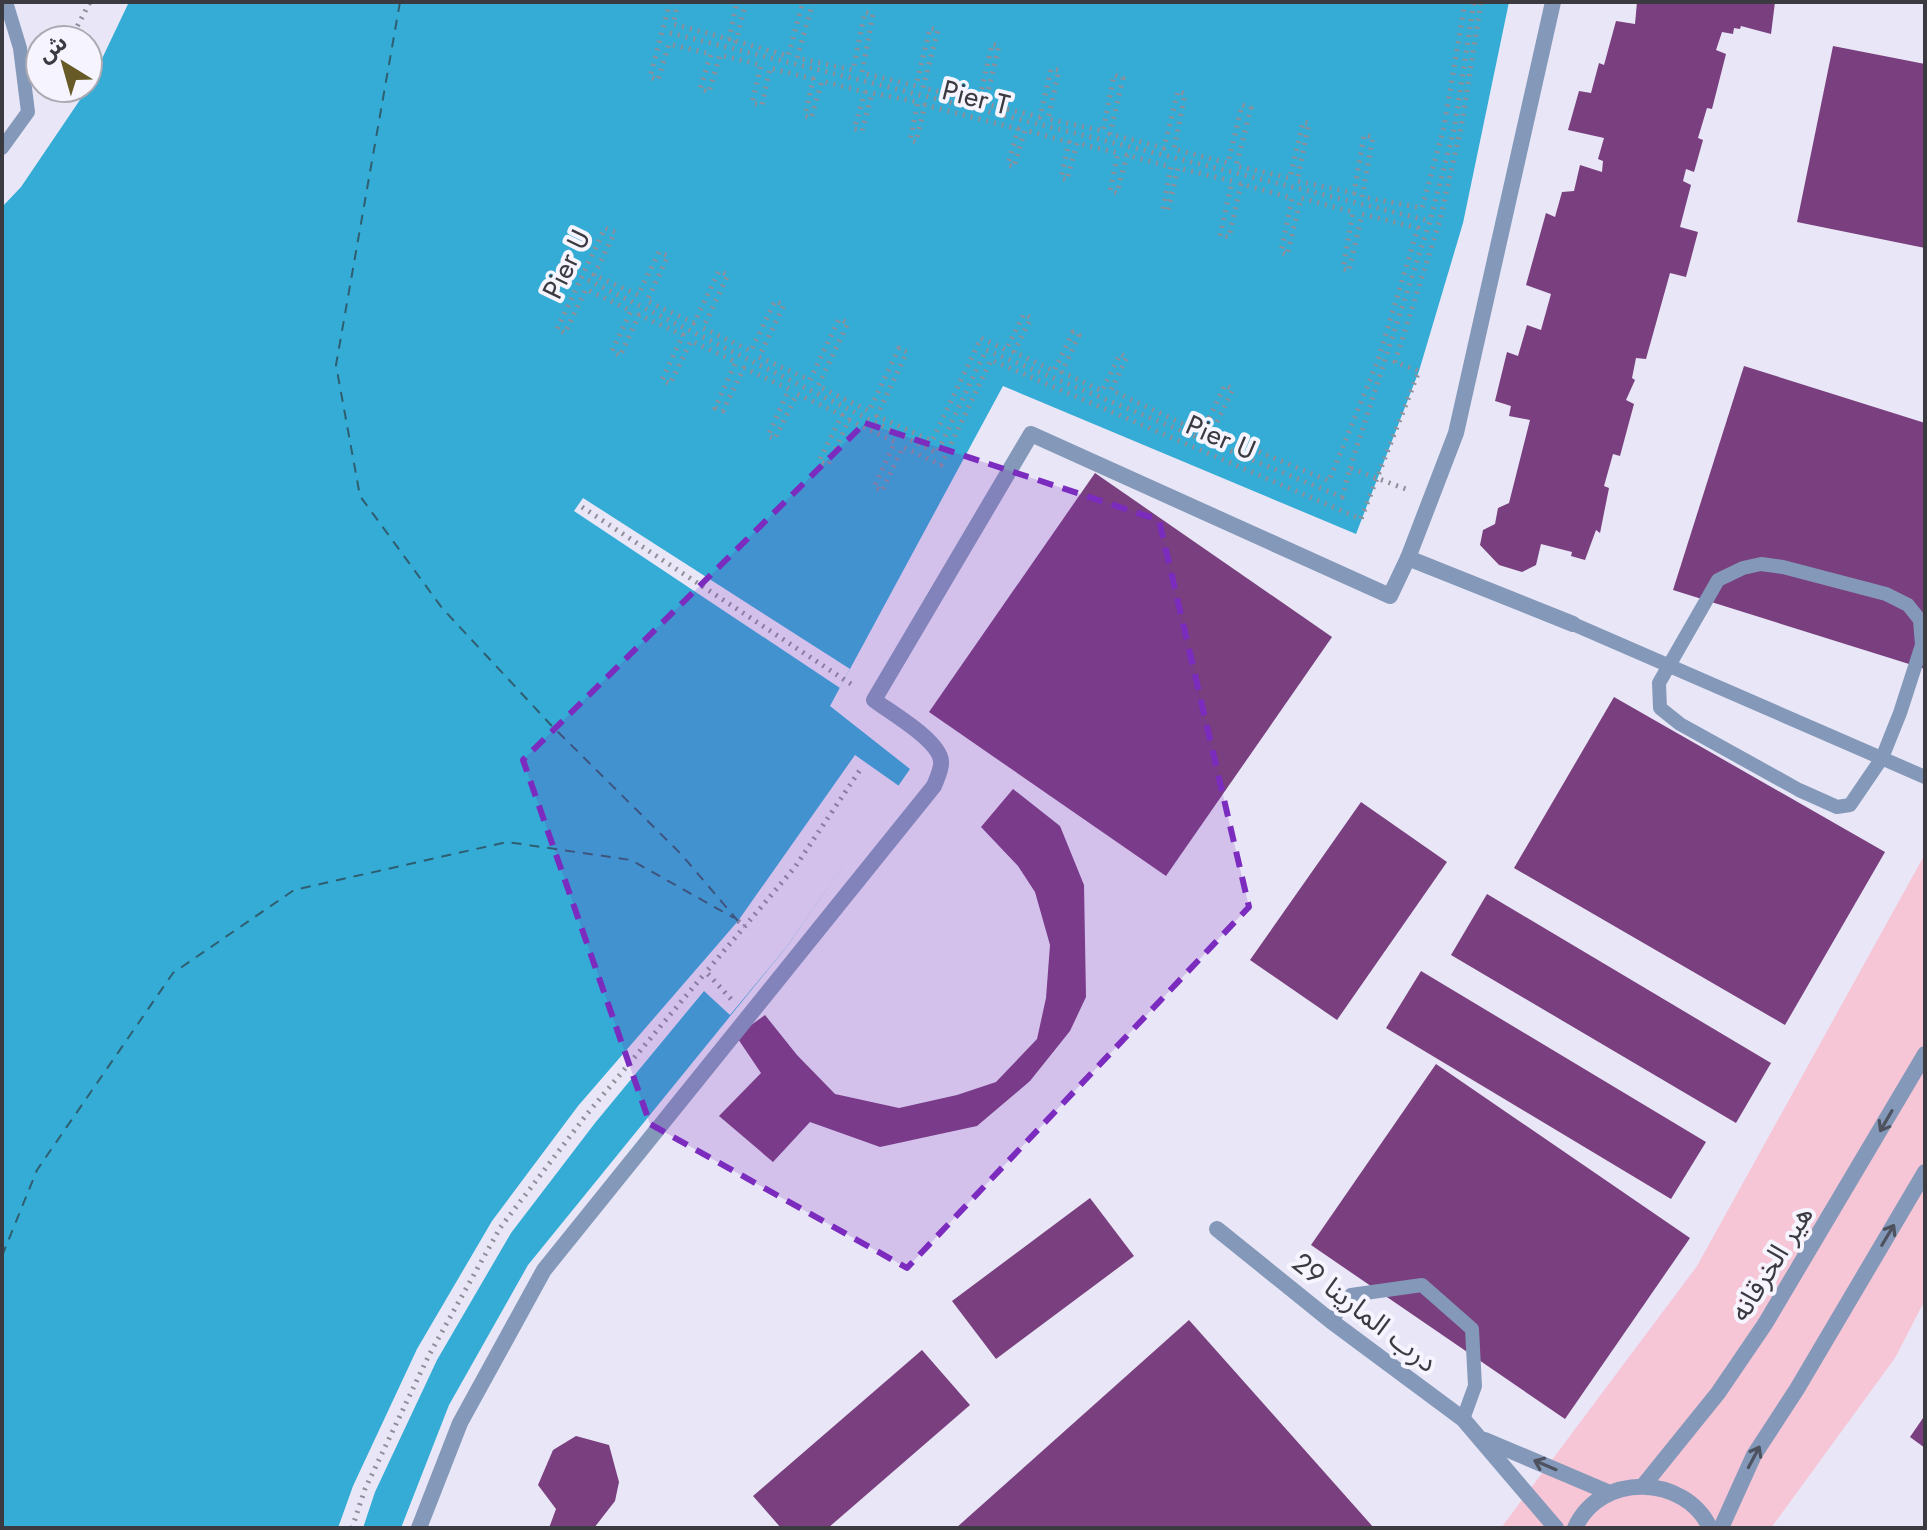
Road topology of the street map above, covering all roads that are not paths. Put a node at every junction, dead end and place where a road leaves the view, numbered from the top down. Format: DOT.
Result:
graph roads {
  1 [pos="6,2"];
  2 [pos="1553,2"];
  3 [pos="2,148"];
  4 [pos="1408,558"];
  5 [pos="1573,624"];
  6 [pos="1668,665"];
  7 [pos="1882,758"];
  8 [pos="1925,777"];
  9 [pos="1925,1054"];
  10 [pos="1925,1172"];
  11 [pos="1217,1229"];
  12 [pos="1331,1321"];
  13 [pos="1463,1419"];
  14 [pos="1480,1437"];
  15 [pos="1643,1486"];
  16 [pos="1610,1493"];
  17 [pos="419,1528"];
  18 [pos="1556,1528"];
  19 [pos="1575,1528"];
  20 [pos="1710,1528"];
  21 [pos="1721,1528"];
  1 -- 3 [label="lane"];
  2 -- 4 [label="street"];
  4 -- 5 [label="street"];
  4 -- 17 [label="street"];
  5 -- 6 [label="lane"];
  6 -- 7 [label="lane"];
  6 -- 7 [label="lane"];
  6 -- 7 [label="lane"];
  7 -- 8 [label="lane"];
  9 -- 15 [label="street, هير الخرقانه, one-way"];
  21 -- 10 [label="street, one-way"];
  11 -- 12 [label="street, درب المارينا 29"];
  12 -- 13 [label="street, درب المارينا 29"];
  12 -- 13 [label="lane"];
  13 -- 14 [label="street, درب المارينا 29"];
  16 -- 14 [label="street, درب المارينا 29, one-way"];
  14 -- 18 [label="street, درب المارينا 29"];
  15 -- 16 [label="street"];
  15 -- 20 [label="street"];
  16 -- 19 [label="street"];
}
